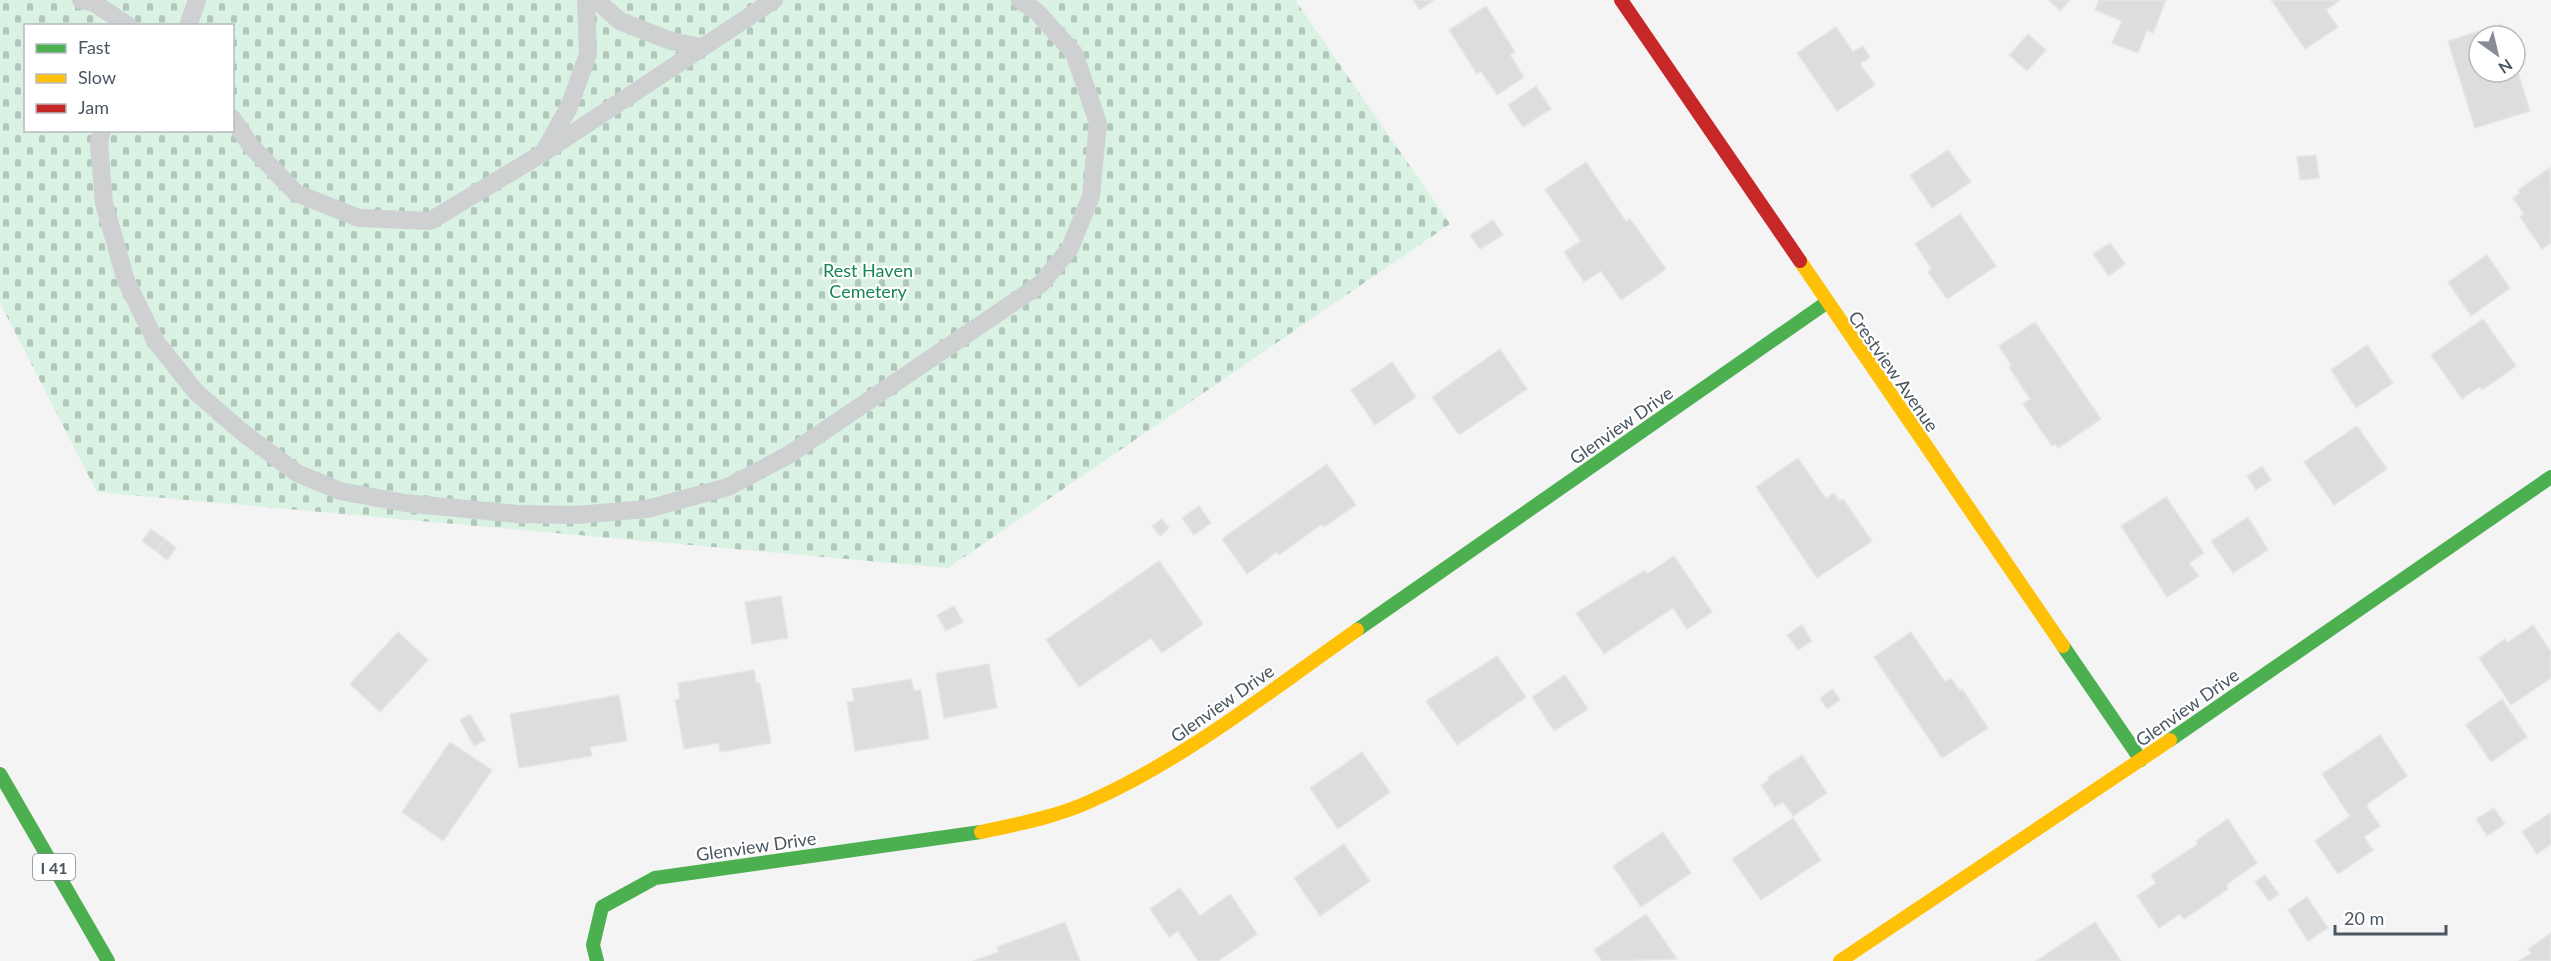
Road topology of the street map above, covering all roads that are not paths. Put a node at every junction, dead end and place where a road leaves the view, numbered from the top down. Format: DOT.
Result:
graph roads {
  1 [pos="197,0"];
  2 [pos="586,0"];
  3 [pos="596,0"];
  4 [pos="774,0"];
  5 [pos="1020,0"];
  6 [pos="1621,0"];
  7 [pos="95,1"];
  8 [pos="104,24"];
  9 [pos="126,24"];
  10 [pos="189,24"];
  11 [pos="701,47"];
  12 [pos="234,121"];
  13 [pos="102,132"];
  14 [pos="543,153"];
  15 [pos="1826,303"];
  16 [pos="2551,477"];
  17 [pos="2140,760"];
  18 [pos="0,774"];
  19 [pos="108,961"];
  20 [pos="597,961"];
  21 [pos="1840,961"];
  1 -- 10 [label="lane"];
  2 -- 14 [label="lane"];
  3 -- 11 [label="lane"];
  4 -- 11 [label="lane"];
  5 -- 13 [label="lane"];
  6 -- 15 [label="main road, Crestview Avenue"];
  7 -- 8 [label="lane"];
  7 -- 9 [label="lane"];
  11 -- 14 [label="lane"];
  12 -- 14 [label="lane"];
  15 -- 17 [label="main road, Crestview Avenue"];
  15 -- 20 [label="main road, Glenview Drive"];
  16 -- 17 [label="main road, Glenview Drive"];
  17 -- 21 [label="main road, Glenview Drive"];
  18 -- 19 [label="main road, I 41"];
}
